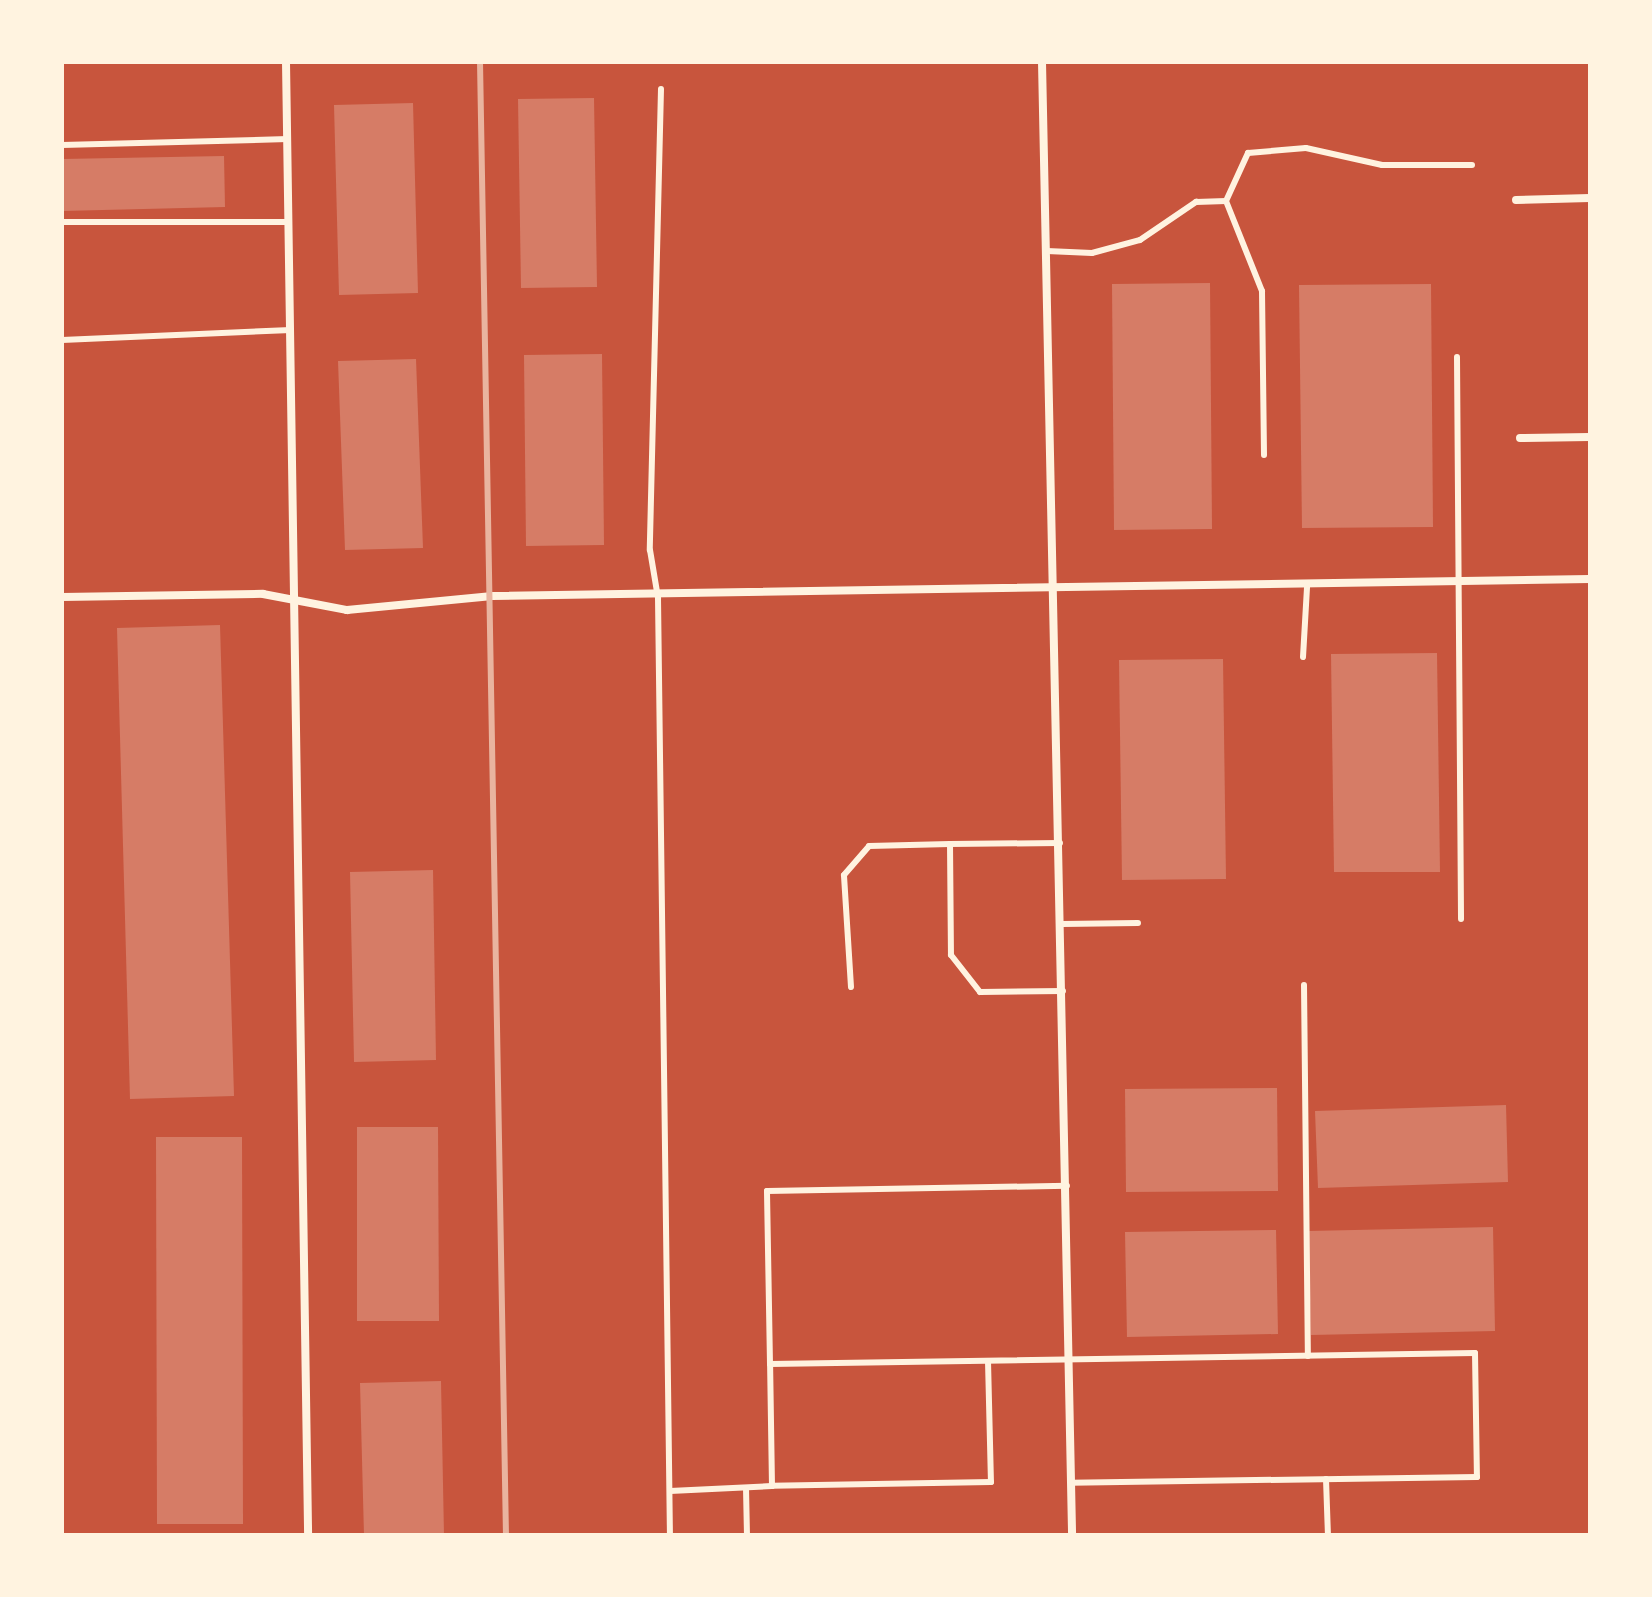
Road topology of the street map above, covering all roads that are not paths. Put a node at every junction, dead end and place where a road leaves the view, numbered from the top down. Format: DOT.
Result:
graph roads {
  1 [pos="286,62"];
  2 [pos="1042,62"];
  3 [pos="661,89"];
  4 [pos="288,139"];
  5 [pos="62,145"];
  6 [pos="1472,165"];
  7 [pos="1590,198"];
  8 [pos="1516,200"];
  9 [pos="1226,201"];
  10 [pos="62,222"];
  11 [pos="289,222"];
  12 [pos="1047,251"];
  13 [pos="291,330"];
  14 [pos="62,340"];
  15 [pos="1457,357"];
  16 [pos="1590,437"];
  17 [pos="1520,438"];
  18 [pos="1264,455"];
  19 [pos="1590,579"];
  20 [pos="1462,583"];
  21 [pos="1307,587"];
  22 [pos="1056,592"];
  23 [pos="62,597"];
  24 [pos="658,598"];
  25 [pos="295,601"];
  26 [pos="1303,657"];
  27 [pos="1060,843"];
  28 [pos="950,844"];
  29 [pos="1461,919"];
  30 [pos="1138,923"];
  31 [pos="1062,924"];
  32 [pos="1304,985"];
  33 [pos="851,987"];
  34 [pos="1063,991"];
  35 [pos="1067,1186"];
  36 [pos="1308,1356"];
  37 [pos="1069,1360"];
  38 [pos="988,1361"];
  39 [pos="770,1364"];
  40 [pos="1326,1479"];
  41 [pos="1071,1483"];
  42 [pos="772,1486"];
  43 [pos="746,1488"];
  44 [pos="670,1491"];
  45 [pos="308,1535"];
  46 [pos="670,1535"];
  47 [pos="747,1535"];
  48 [pos="1072,1535"];
  49 [pos="1328,1535"];
  1 -- 4 [label="street"];
  2 -- 12 [label="street"];
  3 -- 24 [label="lane"];
  4 -- 5 [label="lane"];
  4 -- 11 [label="street"];
  6 -- 9 [label="lane"];
  7 -- 8 [label="street"];
  9 -- 12 [label="lane"];
  9 -- 18 [label="lane"];
  10 -- 11 [label="lane"];
  11 -- 13 [label="street"];
  12 -- 22 [label="street"];
  13 -- 14 [label="lane"];
  13 -- 25 [label="street"];
  15 -- 20 [label="lane"];
  16 -- 17 [label="street"];
  19 -- 20 [label="street"];
  20 -- 21 [label="street"];
  20 -- 29 [label="lane"];
  21 -- 22 [label="street"];
  21 -- 26 [label="lane"];
  22 -- 24 [label="street"];
  22 -- 27 [label="street"];
  23 -- 25 [label="street"];
  24 -- 25 [label="street"];
  24 -- 44 [label="lane"];
  25 -- 45 [label="street"];
  27 -- 28 [label="lane"];
  27 -- 31 [label="street"];
  28 -- 33 [label="lane"];
  28 -- 34 [label="lane"];
  30 -- 31 [label="lane"];
  31 -- 34 [label="street"];
  32 -- 36 [label="lane"];
  34 -- 35 [label="street"];
  35 -- 37 [label="street"];
  35 -- 39 [label="lane"];
  36 -- 37 [label="lane"];
  36 -- 40 [label="lane"];
  37 -- 38 [label="lane"];
  37 -- 41 [label="street"];
  38 -- 39 [label="lane"];
  38 -- 42 [label="lane"];
  39 -- 42 [label="lane"];
  40 -- 41 [label="lane"];
  40 -- 49 [label="lane"];
  41 -- 48 [label="street"];
  42 -- 43 [label="lane"];
  43 -- 44 [label="lane"];
  43 -- 47 [label="lane"];
  44 -- 46 [label="lane"];
}
